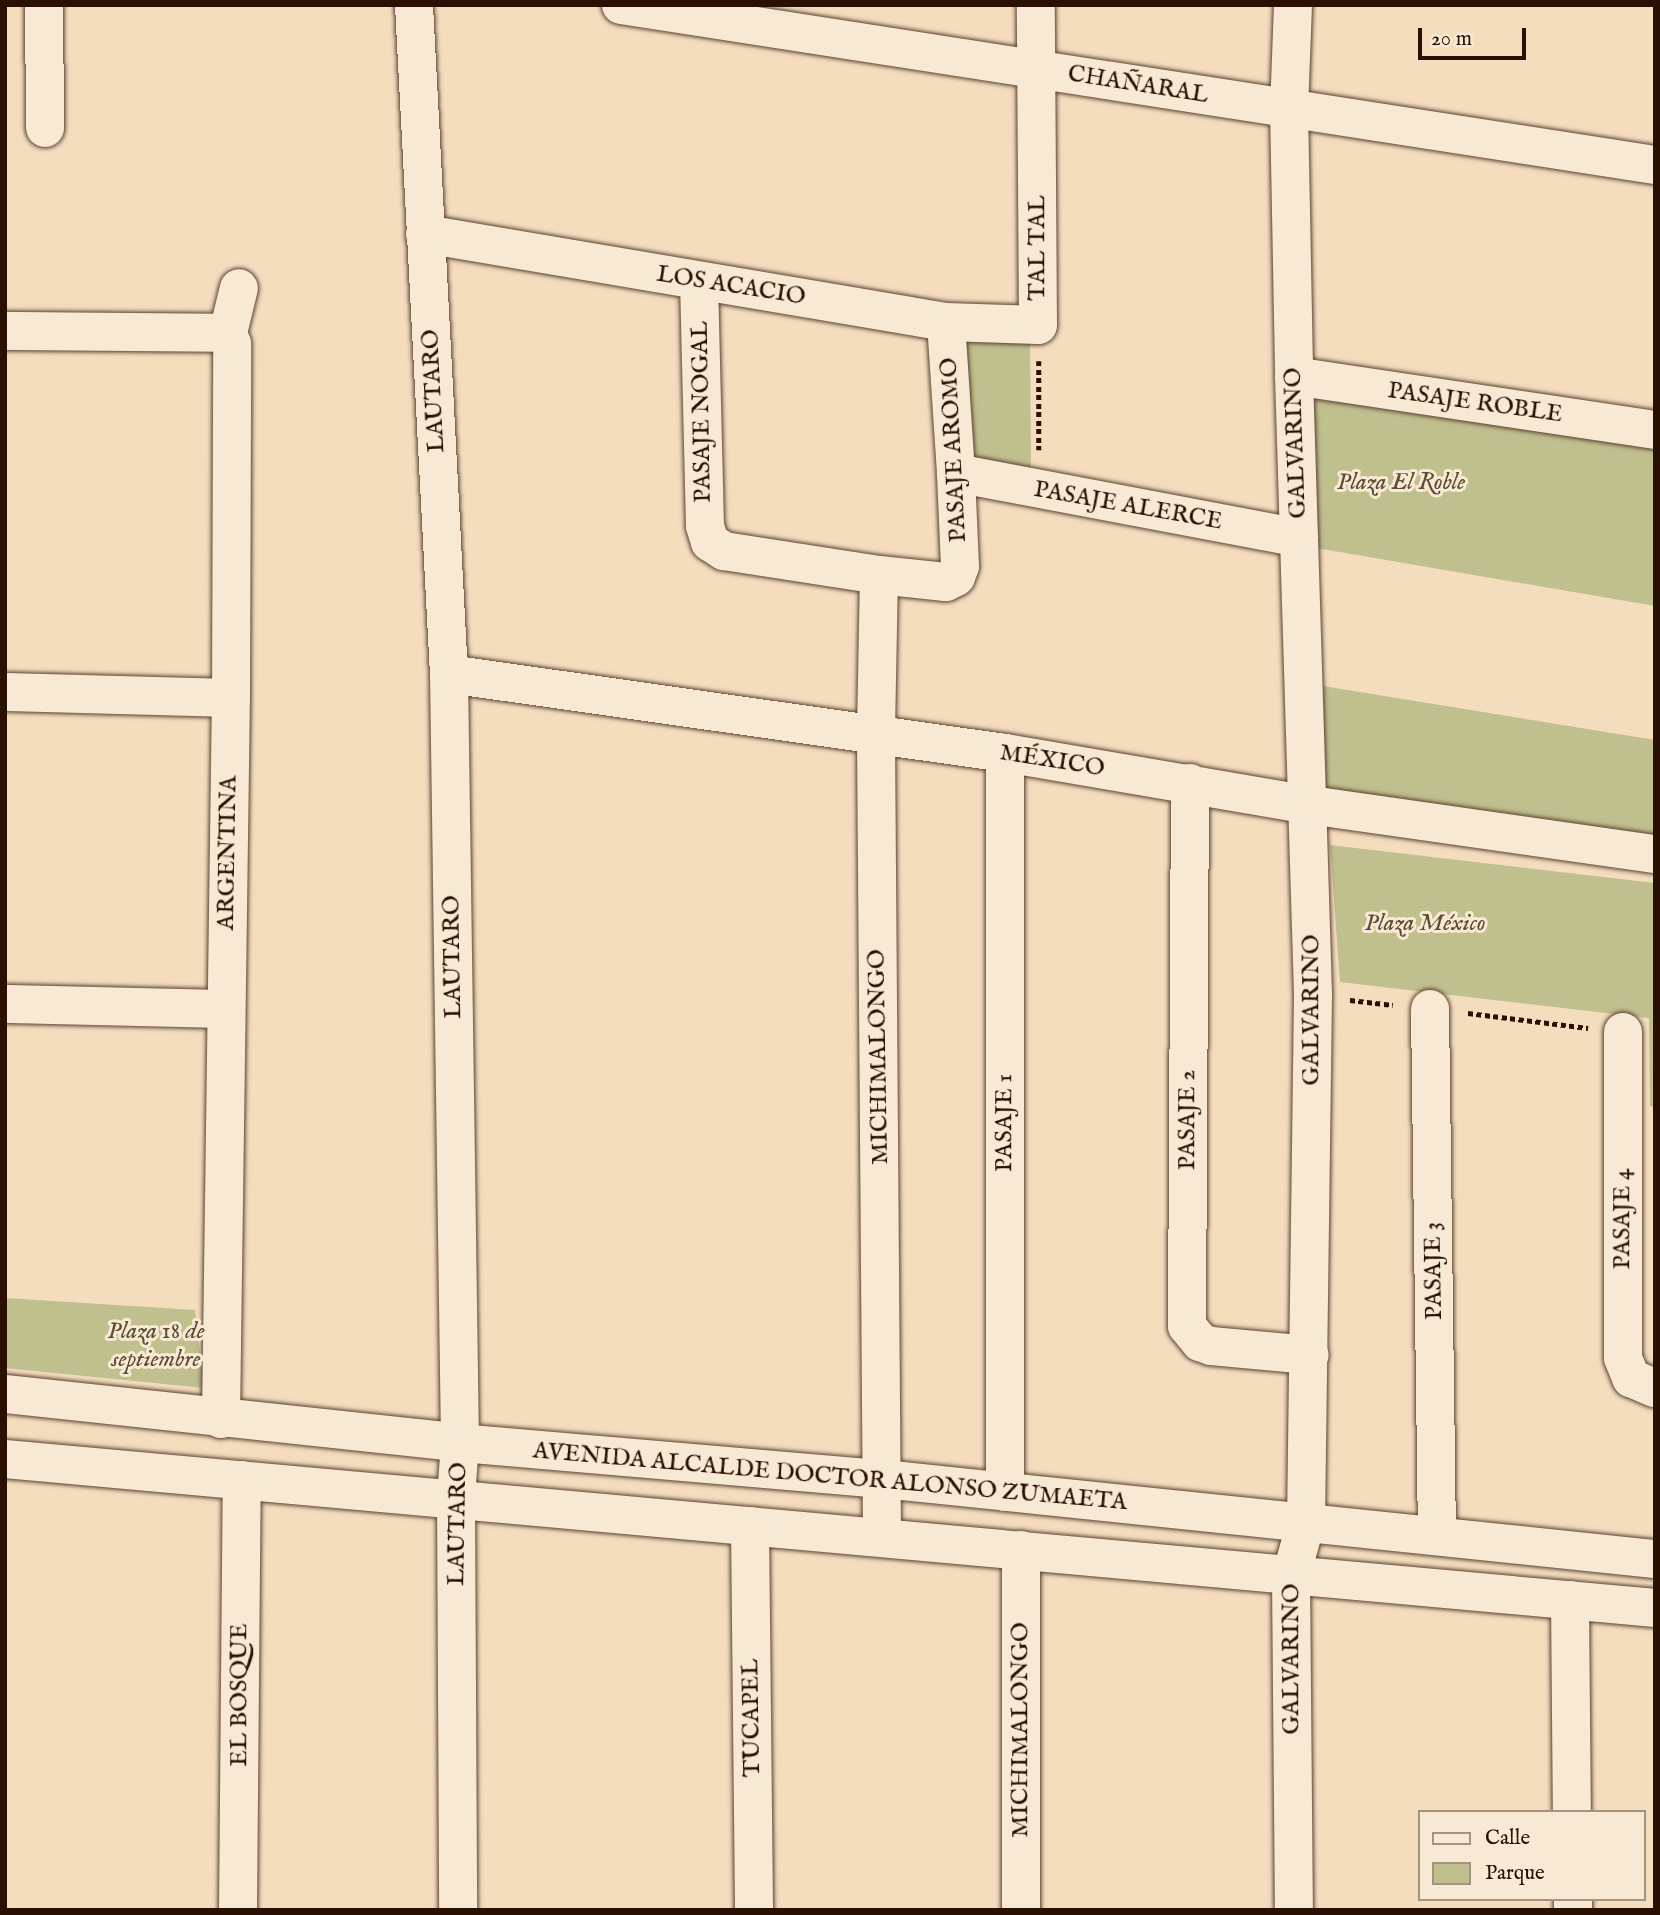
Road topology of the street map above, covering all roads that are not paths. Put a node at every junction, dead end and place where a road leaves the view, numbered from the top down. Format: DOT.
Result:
graph roads {
  1 [pos="44,5"];
  2 [pos="414,5"];
  3 [pos="621,5"];
  4 [pos="1037,5"];
  5 [pos="1293,5"];
  6 [pos="786,18"];
  7 [pos="1037,69"];
  8 [pos="1289,108"];
  9 [pos="46,128"];
  10 [pos="1655,164"];
  11 [pos="425,234"];
  12 [pos="699,281"];
  13 [pos="239,288"];
  14 [pos="946,322"];
  15 [pos="1038,325"];
  16 [pos="5,331"];
  17 [pos="228,333"];
  18 [pos="1294,376"];
  19 [pos="1655,430"];
  20 [pos="956,473"];
  21 [pos="1299,538"];
  22 [pos="879,575"];
  23 [pos="449,674"];
  24 [pos="5,692"];
  25 [pos="231,698"];
  26 [pos="876,736"];
  27 [pos="1005,753"];
  28 [pos="1190,783"];
  29 [pos="1310,805"];
  30 [pos="1655,854"];
  31 [pos="5,1004"];
  32 [pos="226,1009"];
  33 [pos="1430,1009"];
  34 [pos="1623,1032"];
  35 [pos="1310,1355"];
  36 [pos="1655,1388"];
  37 [pos="5,1394"];
  38 [pos="221,1419"];
  39 [pos="460,1443"];
  40 [pos="5,1459"];
  41 [pos="883,1479"];
  42 [pos="242,1480"];
  43 [pos="1005,1493"];
  44 [pos="456,1499"];
  45 [pos="1306,1522"];
  46 [pos="750,1526"];
  47 [pos="1437,1534"];
  48 [pos="882,1538"];
  49 [pos="1021,1550"];
  50 [pos="1655,1559"];
  51 [pos="1291,1576"];
  52 [pos="1570,1600"];
  53 [pos="1655,1608"];
  54 [pos="1572,1810"];
  55 [pos="238,1910"];
  56 [pos="458,1910"];
  57 [pos="754,1910"];
  58 [pos="1021,1910"];
  59 [pos="1294,1910"];
  1 -- 9 [label="street"];
  2 -- 11 [label="street, LAUTARO"];
  3 -- 6 [label="street, CHAÑARAL"];
  4 -- 7 [label="street, TAL TAL"];
  5 -- 8 [label="street, GALVARINO"];
  6 -- 7 [label="street, CHAÑARAL"];
  7 -- 8 [label="street, CHAÑARAL"];
  7 -- 15 [label="street, TAL TAL"];
  8 -- 10 [label="street, CHAÑARAL"];
  8 -- 18 [label="street, GALVARINO"];
  11 -- 12 [label="street, LOS ACACIO"];
  11 -- 23 [label="street, LAUTARO"];
  12 -- 14 [label="street, LOS ACACIO"];
  12 -- 22 [label="street, PASAJE NOGAL"];
  13 -- 17 [label="street, ARGENTINA"];
  14 -- 15 [label="street, LOS ACACIO"];
  14 -- 20 [label="street, PASAJE AROMO"];
  16 -- 17 [label="street"];
  17 -- 25 [label="street, ARGENTINA"];
  18 -- 19 [label="street, PASAJE ROBLE"];
  18 -- 21 [label="street, GALVARINO"];
  20 -- 21 [label="street, PASAJE ALERCE"];
  20 -- 22 [label="street, PASAJE AROMO"];
  21 -- 29 [label="street, GALVARINO"];
  22 -- 26 [label="street, MICHIMALONGO"];
  23 -- 26 [label="street, MÉXICO"];
  23 -- 39 [label="street, LAUTARO"];
  24 -- 25 [label="street"];
  25 -- 32 [label="street, ARGENTINA"];
  26 -- 27 [label="street, MÉXICO"];
  26 -- 41 [label="street, MICHIMALONGO"];
  27 -- 28 [label="street, MÉXICO"];
  27 -- 43 [label="street, PASAJE 1"];
  28 -- 29 [label="street, MÉXICO"];
  28 -- 35 [label="street, PASAJE 2"];
  29 -- 30 [label="street, MÉXICO"];
  29 -- 35 [label="street, GALVARINO"];
  31 -- 32 [label="street"];
  32 -- 38 [label="street, ARGENTINA"];
  33 -- 47 [label="street, PASAJE 3"];
  34 -- 36 [label="street, PASAJE 4"];
  35 -- 45 [label="street, GALVARINO"];
  37 -- 38 [label="street, AVENIDA ALCALDE DOCTOR ALONSO ZUMAETA"];
  38 -- 39 [label="street, AVENIDA ALCALDE DOCTOR ALONSO ZUMAETA"];
  39 -- 41 [label="street, AVENIDA ALCALDE DOCTOR ALONSO ZUMAETA"];
  39 -- 44 [label="street, LAUTARO"];
  40 -- 42 [label="street"];
  41 -- 43 [label="street, AVENIDA ALCALDE DOCTOR ALONSO ZUMAETA"];
  41 -- 48 [label="street, MICHIMALONGO"];
  42 -- 44 [label="street"];
  42 -- 55 [label="street, EL BOSQUE"];
  43 -- 45 [label="street, AVENIDA ALCALDE DOCTOR ALONSO ZUMAETA"];
  44 -- 46 [label="street"];
  44 -- 56 [label="street, LAUTARO"];
  45 -- 47 [label="street, AVENIDA ALCALDE DOCTOR ALONSO ZUMAETA"];
  45 -- 51 [label="street, GALVARINO"];
  46 -- 48 [label="street"];
  46 -- 57 [label="street, TUCAPEL"];
  47 -- 50 [label="street, AVENIDA ALCALDE DOCTOR ALONSO ZUMAETA"];
  48 -- 49 [label="street"];
  49 -- 51 [label="street"];
  49 -- 58 [label="street, MICHIMALONGO"];
  51 -- 52 [label="street"];
  51 -- 59 [label="street, GALVARINO"];
  52 -- 53 [label="street"];
  52 -- 54 [label="street"];
}
